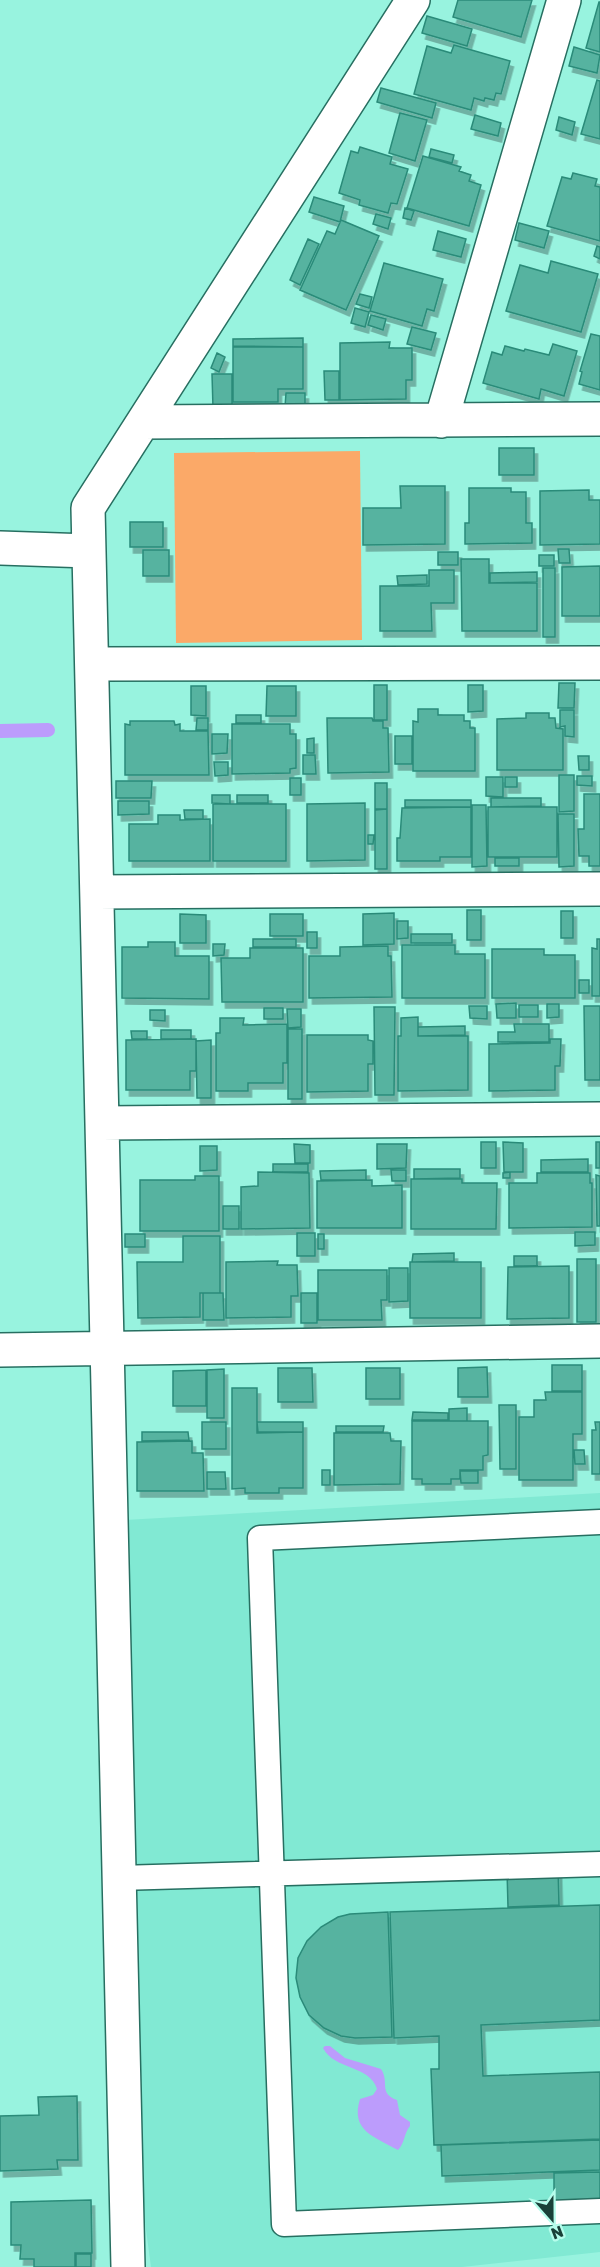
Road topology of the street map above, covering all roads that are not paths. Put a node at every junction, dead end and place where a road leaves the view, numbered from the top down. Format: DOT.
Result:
graph roads {
  1 [pos="413,0"];
  2 [pos="564,0"];
  3 [pos="600,419"];
  4 [pos="441,421"];
  5 [pos="143,422"];
  6 [pos="0,548"];
  7 [pos="89,551"];
  8 [pos="600,663"];
  9 [pos="92,664"];
  10 [pos="600,889"];
  11 [pos="96,892"];
  12 [pos="600,1119"];
  13 [pos="102,1123"];
  14 [pos="600,1341"];
  15 [pos="106,1348"];
  16 [pos="0,1350"];
  17 [pos="600,1522"];
  18 [pos="600,1864"];
  19 [pos="272,1873"];
  20 [pos="118,1878"];
  21 [pos="600,2211"];
  22 [pos="128,2267"];
  1 -- 5 [label="street"];
  2 -- 4 [label="street"];
  3 -- 4 [label="street"];
  4 -- 5 [label="street"];
  5 -- 7 [label="street"];
  6 -- 7 [label="street"];
  7 -- 9 [label="street"];
  8 -- 9 [label="street"];
  9 -- 11 [label="street"];
  10 -- 11 [label="street"];
  11 -- 13 [label="street"];
  12 -- 13 [label="street"];
  13 -- 15 [label="street"];
  14 -- 15 [label="street"];
  15 -- 16 [label="street"];
  15 -- 20 [label="street"];
  17 -- 19 [label="lane"];
  18 -- 19 [label="lane"];
  19 -- 20 [label="lane"];
  19 -- 21 [label="lane"];
  20 -- 22 [label="street"];
}
